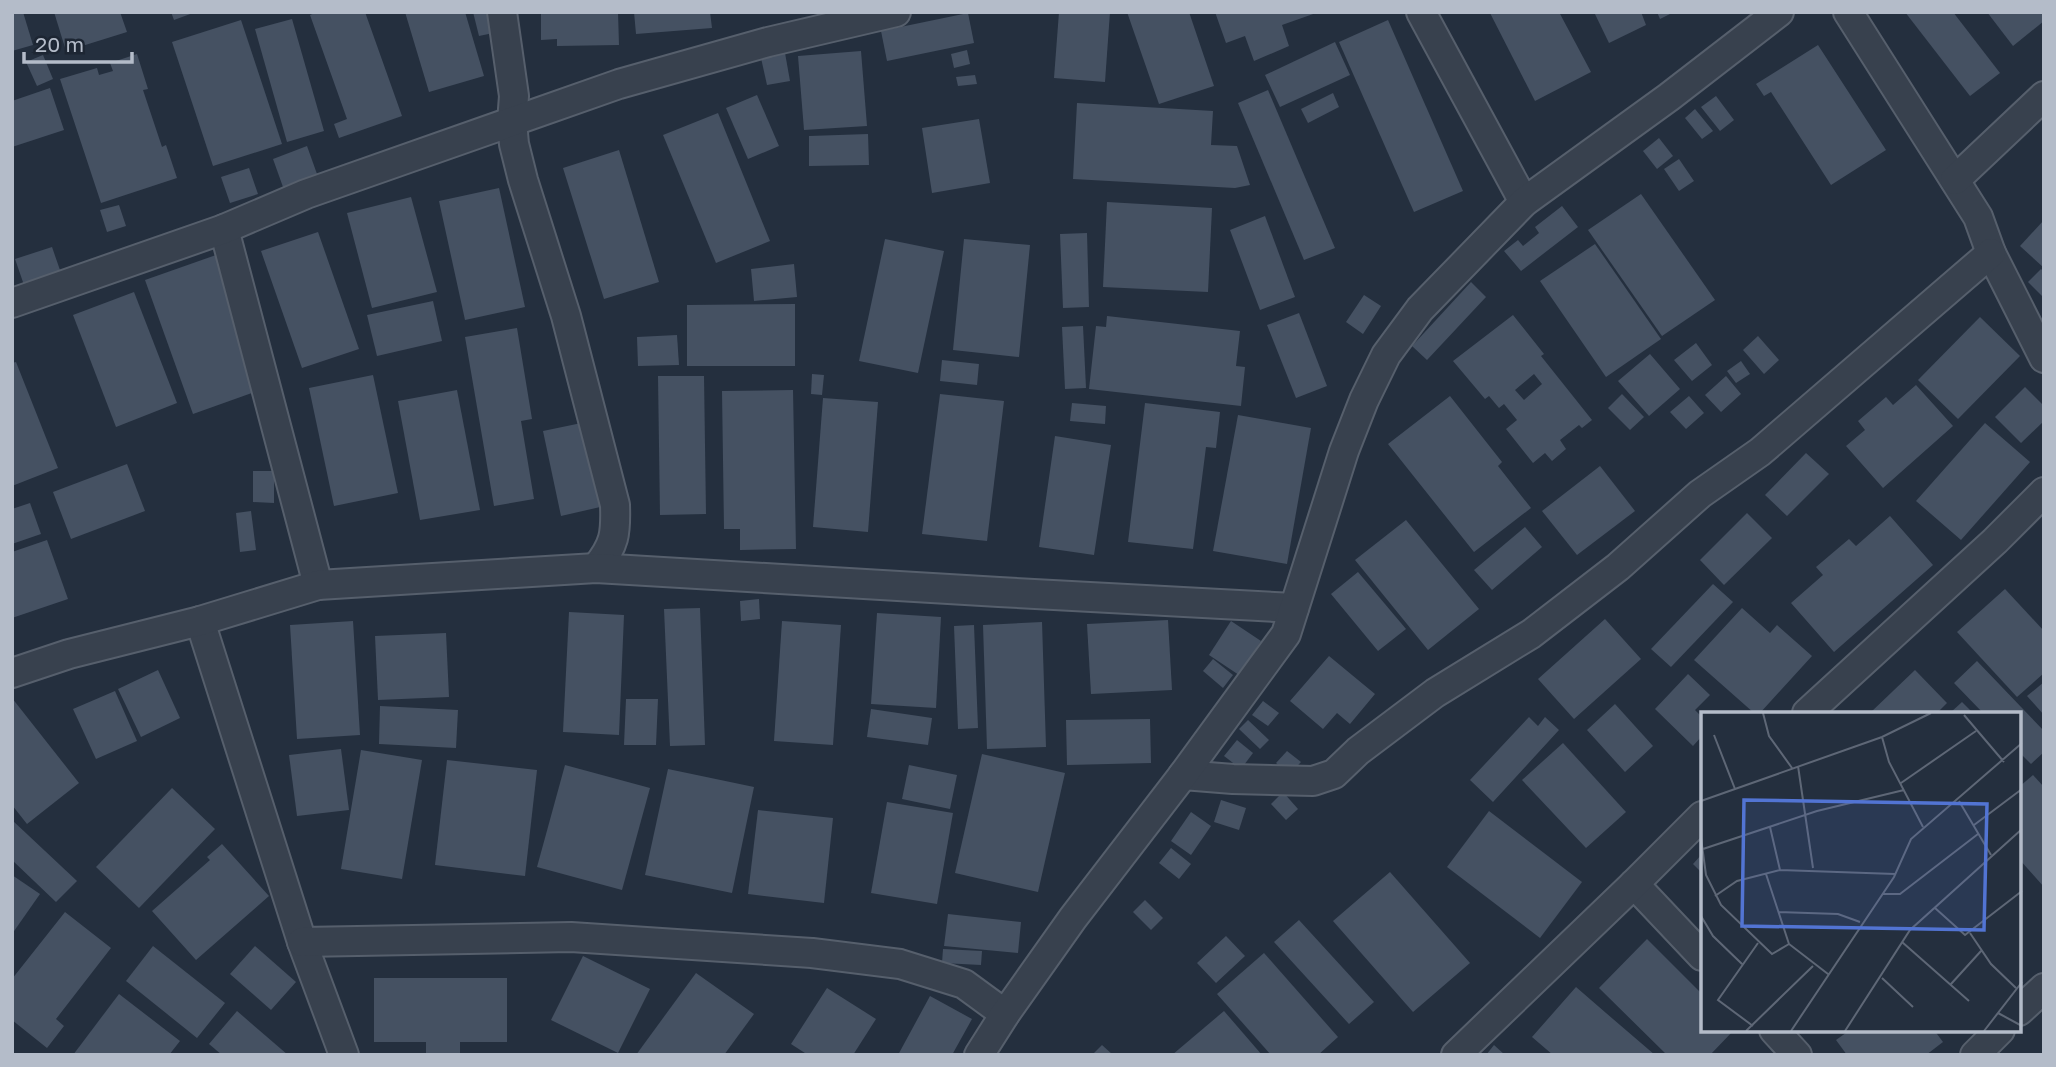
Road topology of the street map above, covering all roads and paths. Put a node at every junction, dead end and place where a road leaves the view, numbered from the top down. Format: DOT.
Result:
graph roads {
  1 [pos="502,12"];
  2 [pos="896,12"];
  3 [pos="1421,12"];
  4 [pos="1779,12"];
  5 [pos="1848,12"];
  6 [pos="2044,96"];
  7 [pos="512,122"];
  8 [pos="1955,180"];
  9 [pos="1524,202"];
  10 [pos="224,229"];
  11 [pos="1990,253"];
  12 [pos="12,303"];
  13 [pos="2044,358"];
  14 [pos="2044,492"];
  15 [pos="596,568"];
  16 [pos="318,585"];
  17 [pos="1294,608"];
  18 [pos="200,621"];
  19 [pos="12,673"];
  20 [pos="1808,712"];
  21 [pos="1183,775"];
  22 [pos="1701,818"];
  23 [pos="1634,884"];
  24 [pos="302,942"];
  25 [pos="1701,954"];
  26 [pos="2044,988"];
  27 [pos="2021,1010"];
  28 [pos="1005,1014"];
  29 [pos="1776,1032"];
  30 [pos="1998,1032"];
  31 [pos="344,1055"];
  32 [pos="979,1055"];
  33 [pos="1456,1055"];
  34 [pos="1797,1055"];
  35 [pos="1975,1055"];
  1 -- 7 [label="street"];
  2 -- 7 [label="street"];
  3 -- 9 [label="street"];
  4 -- 9 [label="street"];
  5 -- 8 [label="street"];
  6 -- 8 [label="street"];
  7 -- 10 [label="street"];
  7 -- 15 [label="street"];
  8 -- 11 [label="street"];
  9 -- 17 [label="street"];
  10 -- 12 [label="street"];
  10 -- 16 [label="street"];
  11 -- 13 [label="street"];
  11 -- 21 [label="street"];
  14 -- 20 [label="street"];
  15 -- 16 [label="street"];
  15 -- 17 [label="street"];
  16 -- 18 [label="street"];
  17 -- 21 [label="street"];
  18 -- 19 [label="street"];
  18 -- 24 [label="street"];
  21 -- 28 [label="street"];
  22 -- 23 [label="street"];
  23 -- 25 [label="street"];
  23 -- 33 [label="street"];
  24 -- 28 [label="street"];
  24 -- 31 [label="street"];
  26 -- 27 [label="street"];
  28 -- 32 [label="street"];
  29 -- 34 [label="street"];
  30 -- 35 [label="street"];
}
